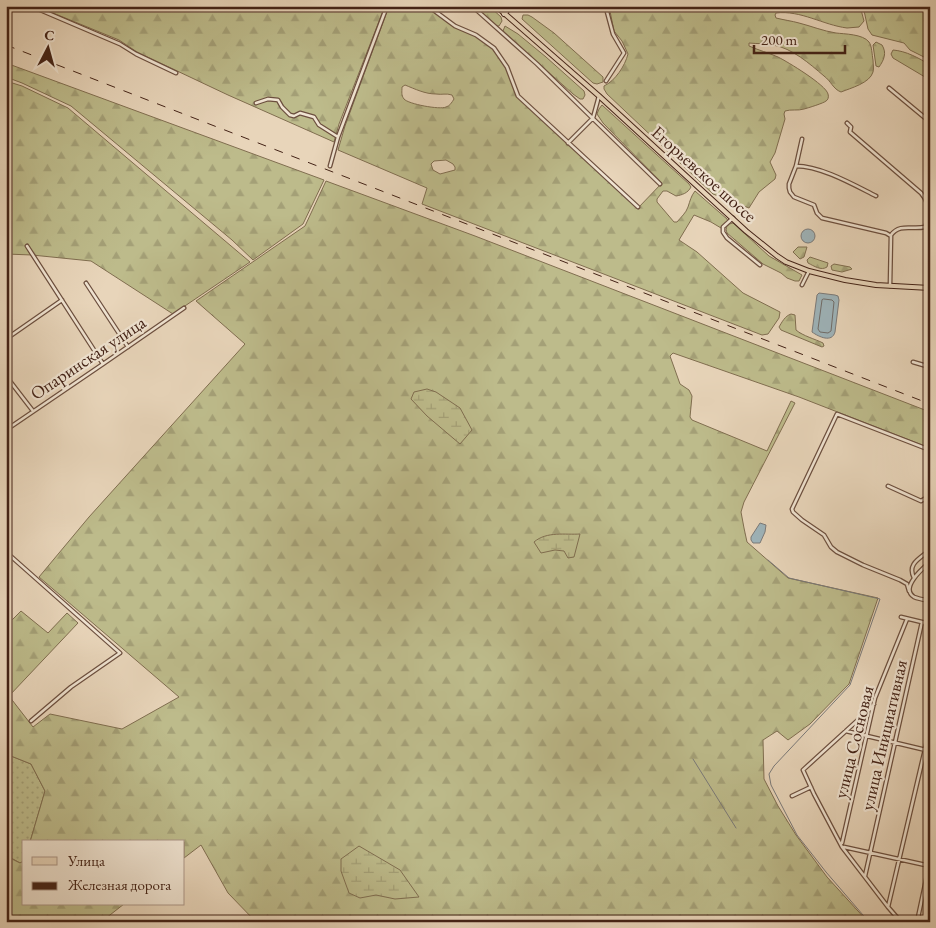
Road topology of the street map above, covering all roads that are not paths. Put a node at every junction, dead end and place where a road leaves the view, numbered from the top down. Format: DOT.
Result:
graph roads {
  1 [pos="31,6"];
  2 [pos="387,6"];
  3 [pos="428,6"];
  4 [pos="472,6"];
  5 [pos="496,6"];
  6 [pos="511,6"];
  7 [pos="604,6"];
  8 [pos="504,14"];
  9 [pos="176,73"];
  10 [pos="606,81"];
  11 [pos="889,88"];
  12 [pos="599,96"];
  13 [pos="256,103"];
  14 [pos="593,118"];
  15 [pos="930,122"];
  16 [pos="847,123"];
  17 [pos="338,137"];
  18 [pos="802,139"];
  19 [pos="568,143"];
  20 [pos="330,166"];
  21 [pos="796,166"];
  22 [pos="660,184"];
  23 [pos="876,196"];
  24 [pos="929,206"];
  25 [pos="638,207"];
  26 [pos="733,218"];
  27 [pos="928,225"];
  28 [pos="891,236"];
  29 [pos="27,246"];
  30 [pos="760,266"];
  31 [pos="809,271"];
  32 [pos="86,283"];
  33 [pos="802,285"];
  34 [pos="890,286"];
  35 [pos="930,288"];
  36 [pos="62,300"];
  37 [pos="184,308"];
  38 [pos="6,339"];
  39 [pos="128,347"];
  40 [pos="912,362"];
  41 [pos="103,364"];
  42 [pos="930,367"];
  43 [pos="6,376"];
  44 [pos="33,411"];
  45 [pos="6,430"];
  46 [pos="930,450"];
  47 [pos="888,486"];
  48 [pos="930,500"];
  49 [pos="930,550"];
  50 [pos="6,552"];
  51 [pos="930,562"];
  52 [pos="914,578"];
  53 [pos="910,591"];
  54 [pos="930,601"];
  55 [pos="901,617"];
  56 [pos="907,618"];
  57 [pos="922,622"];
  58 [pos="930,624"];
  59 [pos="874,704"];
  60 [pos="31,721"];
  61 [pos="930,728"];
  62 [pos="846,731"];
  63 [pos="866,736"];
  64 [pos="896,743"];
  65 [pos="925,750"];
  66 [pos="930,751"];
  67 [pos="810,787"];
  68 [pos="792,796"];
  69 [pos="842,846"];
  70 [pos="870,853"];
  71 [pos="900,859"];
  72 [pos="930,866"];
  73 [pos="865,876"];
  74 [pos="888,907"];
  75 [pos="901,922"];
  76 [pos="917,922"];
  1 -- 9 [label="street"];
  2 -- 17 [label="street"];
  3 -- 19 [label="street"];
  4 -- 14 [label="street"];
  5 -- 8 [label="main road, Егорьевское шоссе"];
  6 -- 8 [label="main road"];
  7 -- 10 [label="street"];
  8 -- 12 [label="main road, Егорьевское шоссе"];
  11 -- 15 [label="street"];
  12 -- 14 [label="street"];
  12 -- 26 [label="main road, Егорьевское шоссе"];
  13 -- 17 [label="street"];
  14 -- 19 [label="street"];
  14 -- 22 [label="street"];
  16 -- 24 [label="street"];
  17 -- 20 [label="street"];
  18 -- 21 [label="street"];
  19 -- 25 [label="street"];
  21 -- 23 [label="street"];
  21 -- 28 [label="street"];
  24 -- 27 [label="street"];
  26 -- 30 [label="street"];
  26 -- 31 [label="main road, Егорьевское шоссе"];
  27 -- 28 [label="street"];
  28 -- 34 [label="street"];
  29 -- 36 [label="street"];
  31 -- 33 [label="street"];
  31 -- 34 [label="main road, Егорьевское шоссе"];
  32 -- 39 [label="street"];
  34 -- 35 [label="main road, Егорьевское шоссе"];
  36 -- 38 [label="street"];
  36 -- 41 [label="street"];
  37 -- 39 [label="street, Опаринская улица"];
  39 -- 41 [label="street, Опаринская улица"];
  40 -- 42 [label="street"];
  41 -- 44 [label="street, Опаринская улица"];
  43 -- 44 [label="street"];
  44 -- 45 [label="street, Опаринская улица"];
  46 -- 53 [label="street"];
  47 -- 48 [label="street"];
  49 -- 52 [label="street"];
  50 -- 60 [label="street"];
  51 -- 52 [label="street"];
  52 -- 53 [label="street"];
  53 -- 54 [label="street"];
  55 -- 56 [label="street"];
  56 -- 57 [label="street"];
  56 -- 59 [label="street, улица Сосновая"];
  57 -- 58 [label="street"];
  57 -- 64 [label="street, улица Инициативная"];
  59 -- 62 [label="street"];
  59 -- 63 [label="street, улица Сосновая"];
  61 -- 65 [label="street"];
  62 -- 63 [label="street"];
  62 -- 67 [label="street"];
  63 -- 64 [label="street"];
  63 -- 69 [label="street, улица Сосновая"];
  64 -- 65 [label="street"];
  64 -- 70 [label="street, улица Инициативная"];
  65 -- 66 [label="street"];
  65 -- 71 [label="street"];
  67 -- 68 [label="street"];
  67 -- 69 [label="street"];
  69 -- 70 [label="street"];
  69 -- 73 [label="street"];
  70 -- 71 [label="street"];
  70 -- 73 [label="street, улица Инициативная"];
  71 -- 72 [label="street"];
  71 -- 74 [label="street"];
  72 -- 76 [label="street"];
  73 -- 74 [label="street"];
  74 -- 75 [label="street"];
}
